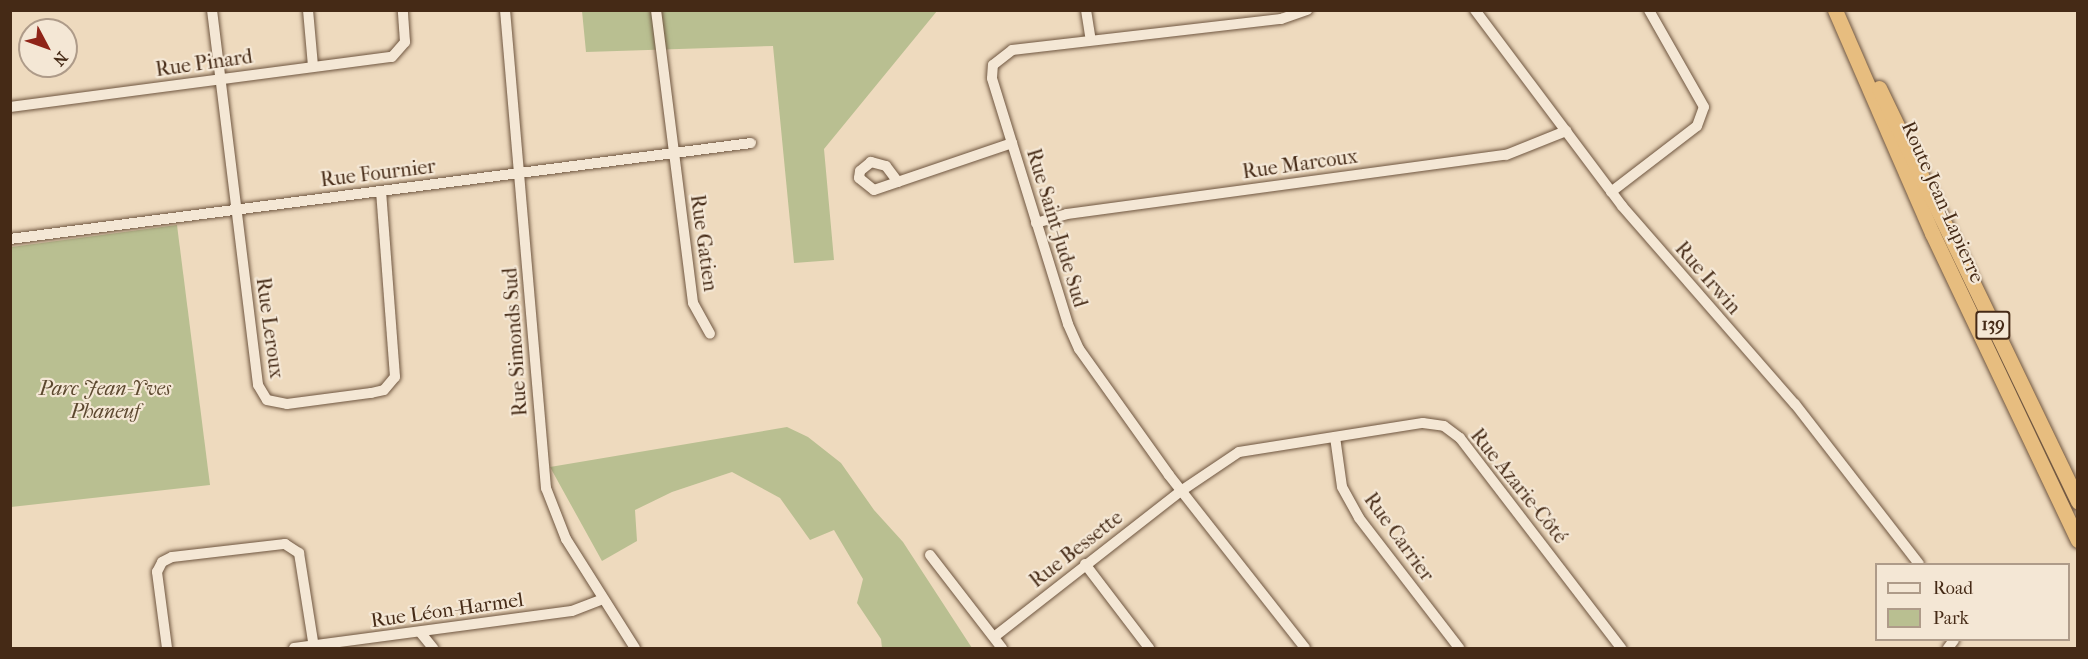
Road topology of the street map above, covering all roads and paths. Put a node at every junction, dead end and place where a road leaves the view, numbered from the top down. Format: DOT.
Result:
graph roads {
  1 [pos="212,10"];
  2 [pos="308,10"];
  3 [pos="403,10"];
  4 [pos="505,10"];
  5 [pos="656,10"];
  6 [pos="1086,10"];
  7 [pos="1307,10"];
  8 [pos="1475,10"];
  9 [pos="1649,10"];
  10 [pos="1837,10"];
  11 [pos="1090,40"];
  12 [pos="313,66"];
  13 [pos="219,80"];
  14 [pos="10,107"];
  15 [pos="1566,131"];
  16 [pos="751,143"];
  17 [pos="1012,143"];
  18 [pos="673,153"];
  19 [pos="520,171"];
  20 [pos="898,182"];
  21 [pos="381,192"];
  22 [pos="1611,192"];
  23 [pos="235,208"];
  24 [pos="1036,223"];
  25 [pos="10,239"];
  26 [pos="710,334"];
  27 [pos="1335,437"];
  28 [pos="1181,491"];
  29 [pos="2078,502"];
  30 [pos="2078,540"];
  31 [pos="930,555"];
  32 [pos="1918,563"];
  33 [pos="1085,564"];
  34 [pos="603,599"];
  35 [pos="420,632"];
  36 [pos="994,637"];
  37 [pos="313,647"];
  38 [pos="167,648"];
  39 [pos="294,648"];
  40 [pos="433,648"];
  41 [pos="634,648"];
  42 [pos="1002,648"];
  43 [pos="1149,648"];
  44 [pos="1305,648"];
  45 [pos="1459,648"];
  46 [pos="1621,648"];
  1 -- 13 [label="street, Rue Leroux"];
  2 -- 12 [label="street"];
  3 -- 12 [label="street, Rue Pinard"];
  4 -- 19 [label="street, Rue Simonds Sud"];
  5 -- 18 [label="street, Rue Gatien"];
  6 -- 11 [label="street"];
  7 -- 11 [label="street, Rue Saint-Jude Sud"];
  8 -- 15 [label="street, Rue Irwin"];
  9 -- 22 [label="street"];
  10 -- 29 [label="highway, Route Jean-Lapierre / 139"];
  10 -- 30 [label="highway, Route Jean-Lapierre / 139"];
  11 -- 17 [label="street, Rue Saint-Jude Sud"];
  12 -- 13 [label="street, Rue Pinard"];
  13 -- 14 [label="street, Rue Pinard"];
  13 -- 23 [label="street, Rue Leroux"];
  15 -- 22 [label="street, Rue Irwin"];
  15 -- 24 [label="street, Rue Marcoux"];
  16 -- 18 [label="street, Rue Fournier"];
  17 -- 20 [label="street"];
  17 -- 24 [label="street, Rue Saint-Jude Sud"];
  18 -- 19 [label="street, Rue Fournier"];
  18 -- 26 [label="street, Rue Gatien"];
  19 -- 21 [label="street, Rue Fournier"];
  19 -- 34 [label="street, Rue Simonds Sud"];
  21 -- 23 [label="street, Rue Fournier"];
  21 -- 23 [label="street, Rue Leroux"];
  22 -- 32 [label="street, Rue Irwin"];
  23 -- 25 [label="street, Rue Fournier"];
  24 -- 28 [label="street, Rue Saint-Jude Sud"];
  27 -- 28 [label="street, Rue Azarie-Côté"];
  27 -- 45 [label="street, Rue Carrier"];
  27 -- 46 [label="street, Rue Azarie-Côté"];
  28 -- 33 [label="street, Rue Bessette"];
  28 -- 44 [label="street, Rue Saint-Jude Sud"];
  31 -- 36 [label="street"];
  33 -- 36 [label="street, Rue Bessette"];
  33 -- 43 [label="street"];
  34 -- 35 [label="street, Rue Léon-Harmel"];
  34 -- 41 [label="street, Rue Simonds Sud"];
  35 -- 37 [label="street, Rue Léon-Harmel"];
  35 -- 40 [label="street"];
  36 -- 42 [label="street"];
  37 -- 38 [label="street"];
  37 -- 39 [label="street, Rue Léon-Harmel"];
}
